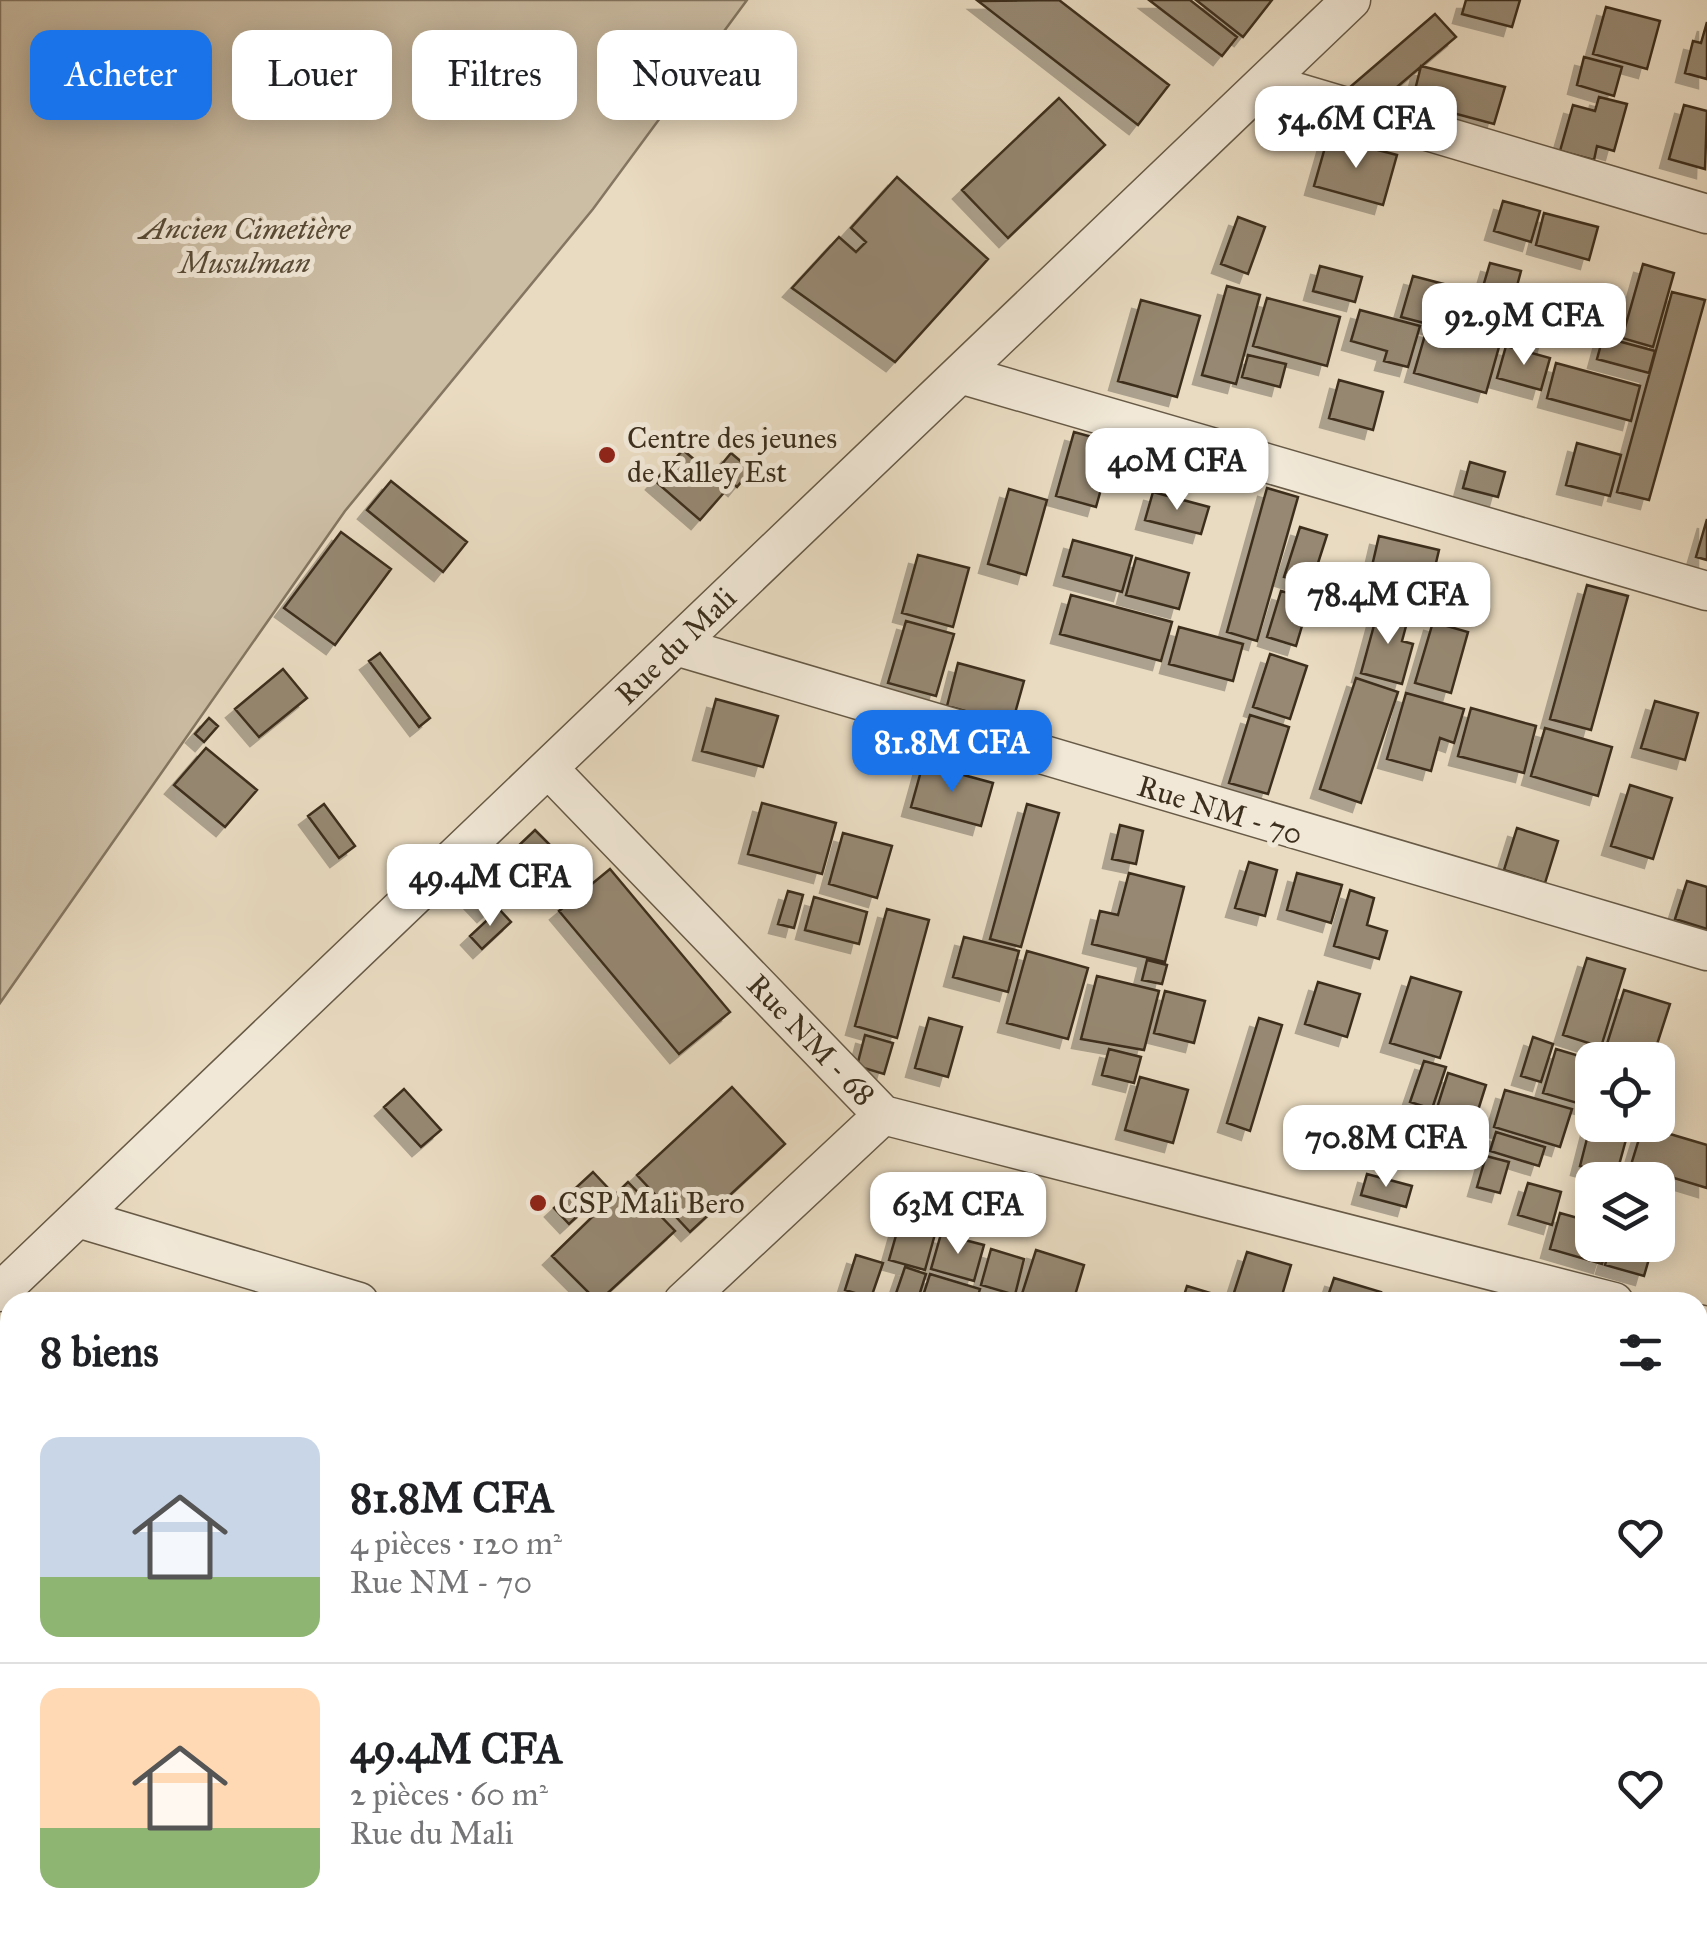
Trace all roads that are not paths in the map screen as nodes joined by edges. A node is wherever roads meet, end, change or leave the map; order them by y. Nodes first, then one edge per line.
1 (1352, 0) edge
2 (1265, 82) junction
3 (1707, 214) edge
4 (960, 374) junction
5 (1707, 590) edge
6 (676, 646) junction
7 (548, 768) junction
8 (1707, 951) edge
9 (883, 1115) junction
10 (78, 1218) junction
11 (0, 1292) edge
12 (326, 1292) edge
13 (694, 1292) edge
14 (1575, 1292) edge

1 - 2 street, Rue du Mali
2 - 3 street
2 - 4 street, Rue du Mali
4 - 5 street
4 - 6 street, Rue du Mali
6 - 7 street, Rue du Mali
6 - 8 street, Rue NM - 70
7 - 9 street, Rue NM - 68
7 - 10 street, Rue du Mali
9 - 13 street
9 - 14 street, Rue NM - 68
10 - 11 street, Rue du Mali
10 - 12 street

